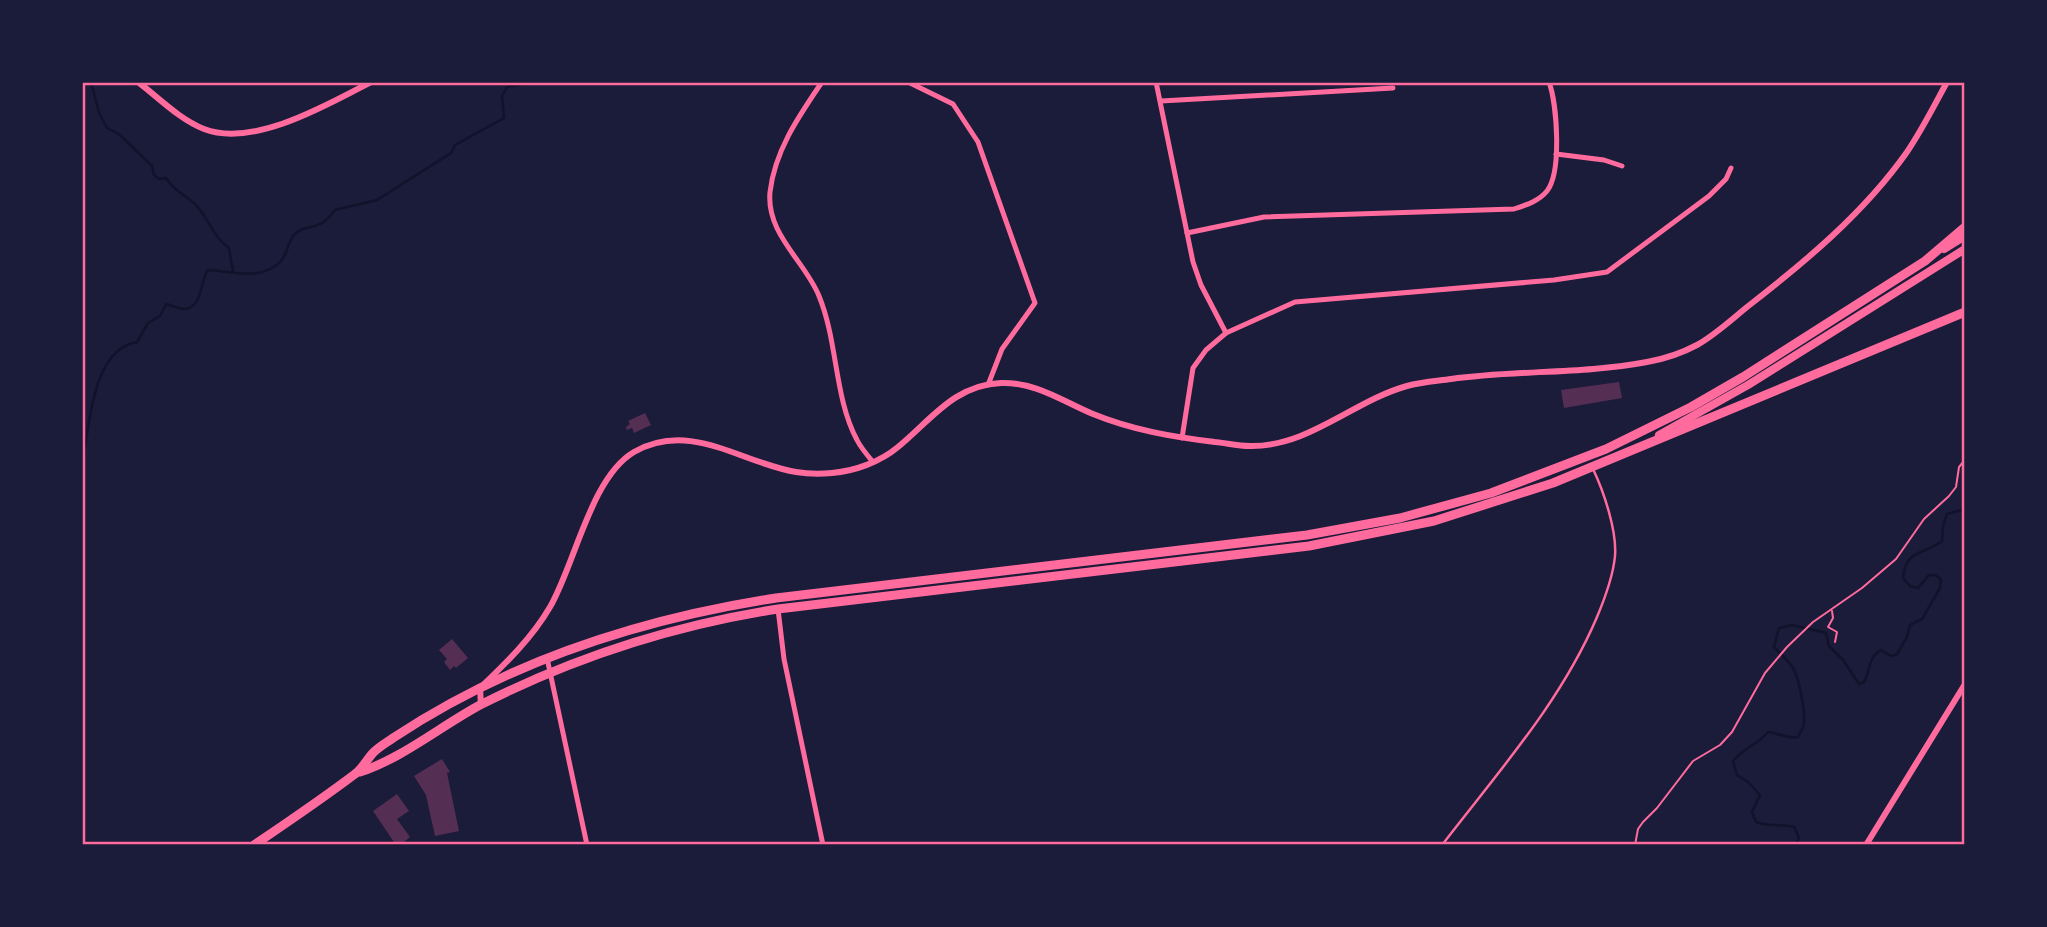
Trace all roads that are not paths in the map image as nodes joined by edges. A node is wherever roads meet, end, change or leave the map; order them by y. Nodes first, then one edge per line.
1 (138, 82) edge
2 (370, 82) edge
3 (822, 82) edge
4 (908, 82) edge
5 (1156, 82) edge
6 (1549, 82) edge
7 (1947, 82) edge
8 (1393, 88) dead end
9 (1161, 101) junction
10 (1556, 154) junction
11 (1622, 166) dead end
12 (1731, 168) dead end
13 (1965, 227) edge
14 (1187, 233) junction
15 (1965, 236) edge
16 (1965, 249) edge
17 (1926, 261) junction
18 (1965, 312) edge
19 (1226, 333) junction
20 (988, 385) junction
21 (1182, 438) junction
22 (1635, 449) junction
23 (873, 462) junction
24 (1593, 467) junction
25 (778, 609) junction
26 (547, 658) junction
27 (551, 673) junction
28 (1965, 684) edge
29 (480, 688) junction
30 (481, 705) junction
31 (358, 772) junction
32 (254, 845) edge
33 (587, 845) edge
34 (823, 845) edge
35 (1442, 845) edge
36 (1866, 845) edge

1 - 2 street
3 - 23 street
4 - 20 street
5 - 9 street
6 - 10 street
7 - 21 street
8 - 9 street
9 - 14 street
10 - 11 street
10 - 14 street
12 - 19 street
13 - 17 highway
14 - 19 street
15 - 17 main road
16 - 22 main road
17 - 26 highway
18 - 22 highway
19 - 21 street
20 - 21 street
20 - 23 street
22 - 24 highway
23 - 29 street
24 - 25 highway
24 - 35 lane
25 - 27 highway
25 - 34 street
26 - 27 street
26 - 29 highway
27 - 30 highway
27 - 33 street
28 - 36 street
29 - 30 street
29 - 31 highway
30 - 31 highway
31 - 32 highway

